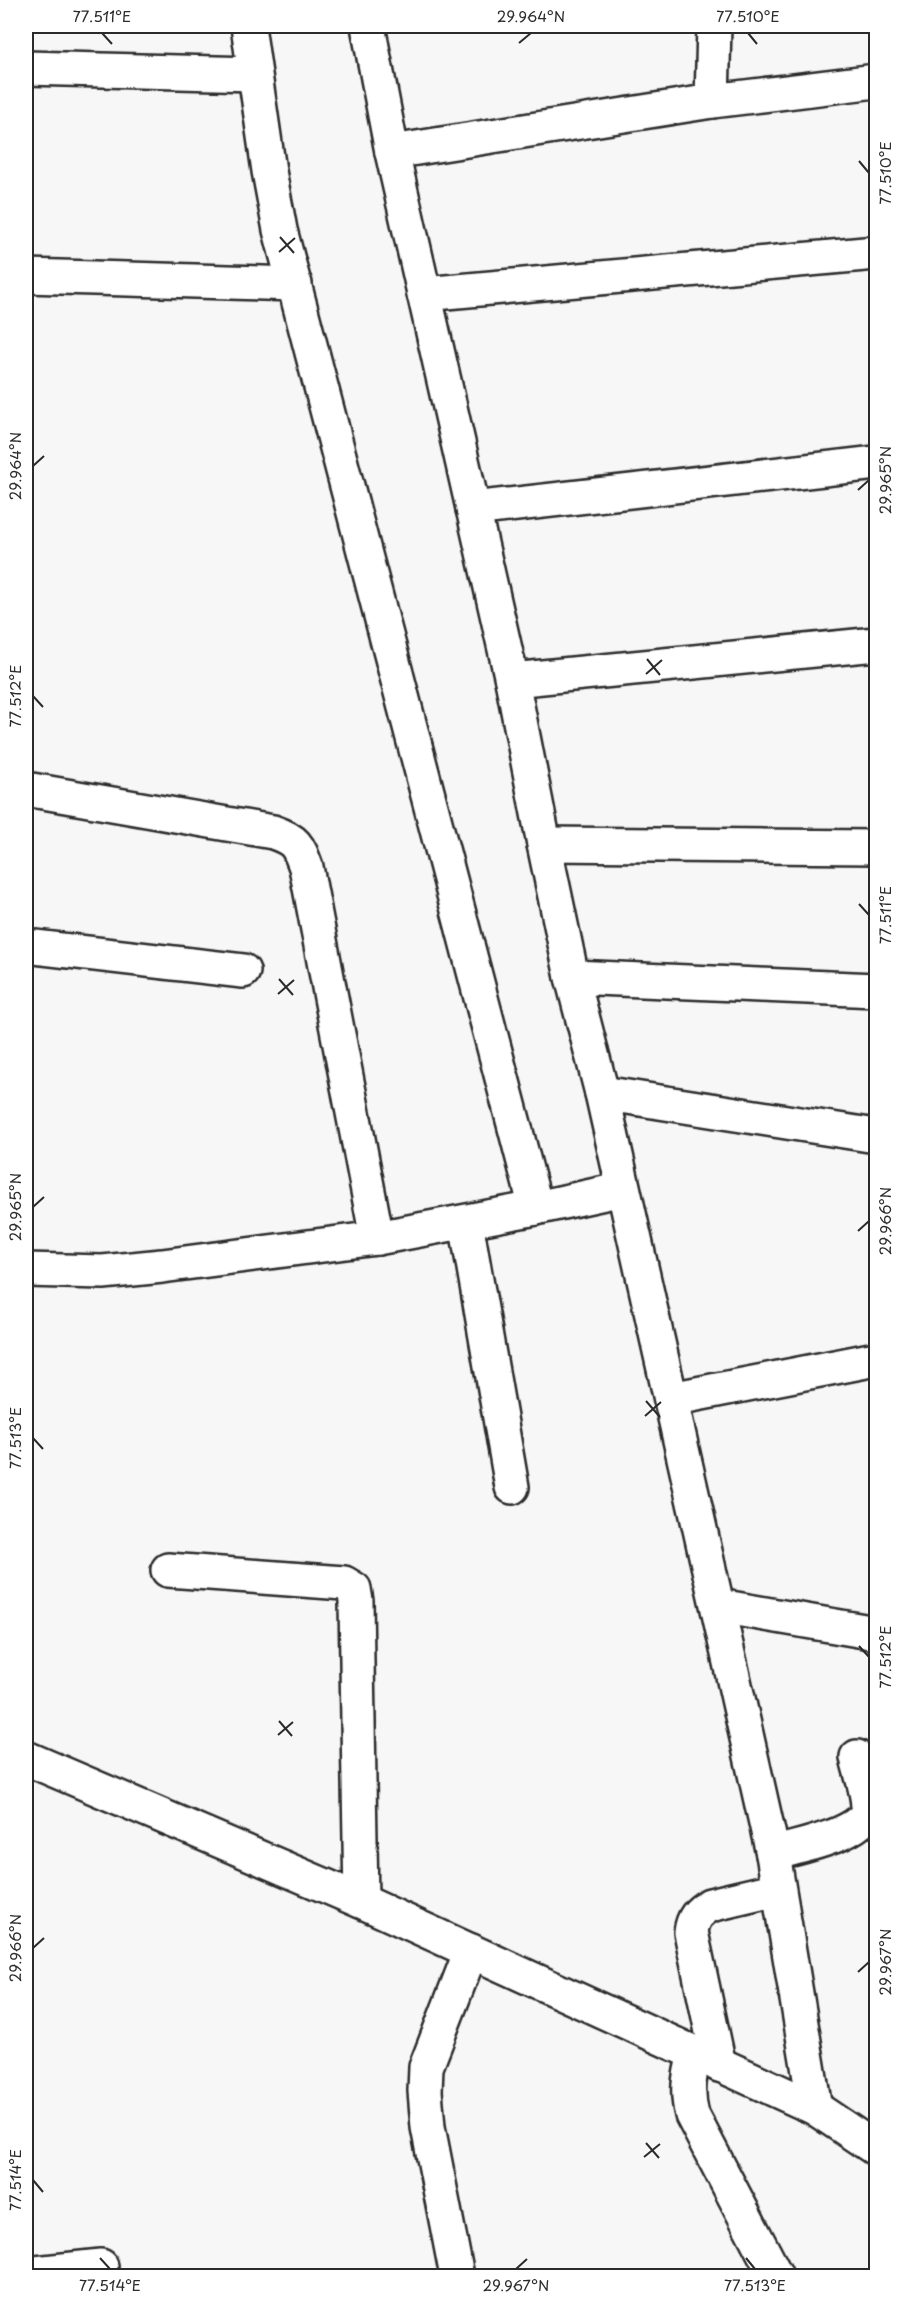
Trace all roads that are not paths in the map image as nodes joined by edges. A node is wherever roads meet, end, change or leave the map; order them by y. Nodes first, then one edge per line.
1 (248, 26) edge
2 (368, 26) edge
3 (714, 26) edge
4 (26, 68) edge
5 (254, 74) junction
6 (876, 81) edge
7 (712, 101) junction
8 (392, 152) junction
9 (876, 253) edge
10 (26, 276) edge
11 (295, 284) junction
12 (424, 294) junction
13 (876, 464) edge
14 (473, 508) junction
15 (876, 644) edge
16 (512, 680) junction
17 (26, 789) edge
18 (544, 844) junction
19 (876, 848) edge
20 (26, 946) edge
21 (243, 971) dead end
22 (572, 977) junction
23 (876, 990) edge
24 (602, 1093) junction
25 (876, 1136) edge
26 (623, 1189) junction
27 (536, 1208) junction
28 (466, 1222) junction
29 (377, 1238) junction
30 (26, 1270) edge
31 (876, 1359) edge
32 (671, 1399) junction
33 (512, 1487) dead end
34 (168, 1570) dead end
35 (719, 1606) junction
36 (876, 1633) edge
37 (856, 1757) dead end
38 (26, 1758) edge
39 (773, 1854) junction
40 (778, 1888) junction
41 (361, 1901) junction
42 (471, 1951) junction
43 (707, 2059) junction
44 (815, 2108) junction
45 (876, 2149) edge
46 (101, 2266) dead end
47 (26, 2274) edge
48 (457, 2277) edge
49 (776, 2277) edge

1 - 5 street
2 - 8 street
3 - 7 street
4 - 5 street
5 - 11 street
6 - 7 street
7 - 8 street
8 - 12 street
9 - 12 street
10 - 11 street
11 - 27 street
12 - 14 street
13 - 14 street
14 - 16 street
15 - 16 street
16 - 18 street
17 - 29 street
18 - 19 street
18 - 22 street
20 - 21 street
22 - 23 street
22 - 24 street
24 - 25 street
24 - 26 street
26 - 27 street
26 - 32 street
27 - 28 street
28 - 29 street
28 - 33 street
29 - 30 street
31 - 32 street
32 - 35 street
34 - 41 street
35 - 36 street
35 - 39 street
37 - 39 street
38 - 41 street
39 - 40 street
40 - 43 street
40 - 44 street
41 - 42 street
42 - 43 street
42 - 48 street
43 - 44 street
43 - 49 street
44 - 45 street
46 - 47 street

